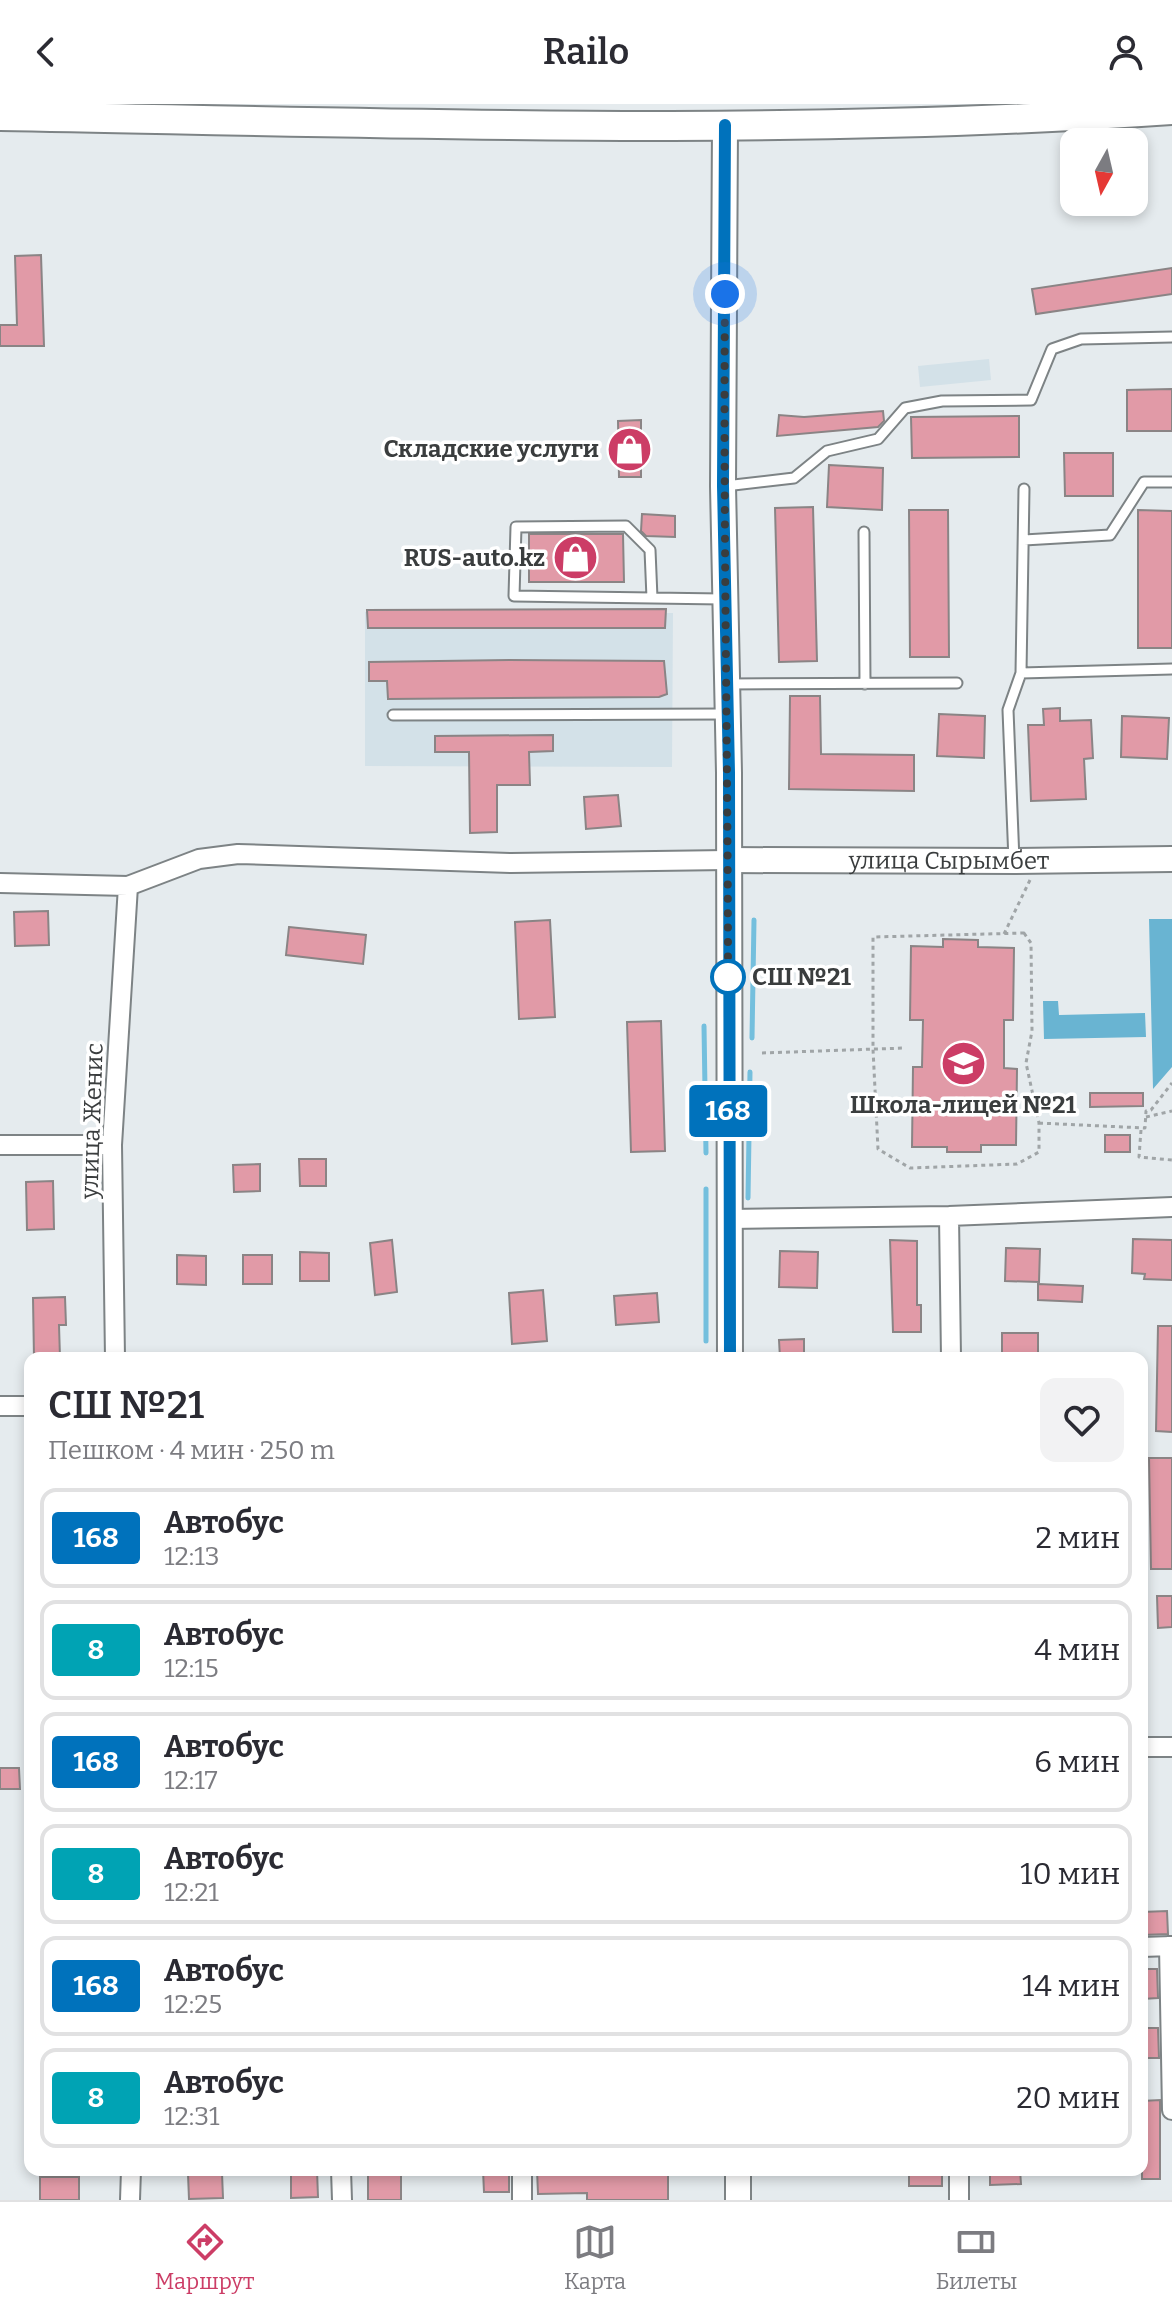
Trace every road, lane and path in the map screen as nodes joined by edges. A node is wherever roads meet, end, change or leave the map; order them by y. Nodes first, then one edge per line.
1 (1172, 110) edge
2 (0, 116) edge
3 (725, 125) junction
4 (1172, 337) edge
5 (1172, 482) edge
6 (723, 486) junction
7 (1024, 489) dead end
8 (864, 532) dead end
9 (1024, 540) junction
10 (652, 598) junction
11 (725, 599) junction
12 (1172, 669) edge
13 (1021, 673) junction
14 (957, 683) dead end
15 (727, 684) junction
16 (865, 684) junction
17 (728, 714) junction
18 (393, 715) dead end
19 (1172, 859) edge
20 (727, 860) junction
21 (1024, 868) junction
22 (0, 883) edge
23 (128, 886) junction
24 (1004, 934) junction
25 (905, 1048) dead end
26 (873, 1049) junction
27 (762, 1053) dead end
28 (1172, 1083) edge
29 (1172, 1111) edge
30 (1146, 1117) junction
31 (1039, 1123) junction
32 (1141, 1128) junction
33 (0, 1145) edge
34 (112, 1145) junction
35 (1172, 1160) edge
36 (1172, 1207) edge
37 (949, 1216) junction
38 (729, 1219) junction
39 (115, 1352) edge
40 (730, 1352) edge
41 (951, 1352) edge
42 (0, 1406) edge
43 (24, 1406) edge
44 (1148, 1747) edge
45 (1172, 1747) edge
46 (1170, 1946) edge
47 (1148, 1947) edge
48 (1172, 2110) edge
49 (131, 2176) edge
50 (341, 2176) edge
51 (522, 2176) edge
52 (738, 2176) edge
53 (959, 2176) edge
54 (130, 2200) edge
55 (342, 2200) edge
56 (522, 2200) edge
57 (738, 2200) edge
58 (959, 2200) edge

1 - 3 main road
2 - 3 main road
3 - 6 main road
4 - 6 lane
5 - 9 lane
6 - 11 main road
7 - 9 lane
8 - 16 lane
9 - 13 lane
10 - 10 lane
10 - 11 lane
11 - 15 main road
12 - 13 lane
13 - 21 lane
14 - 16 lane
15 - 16 lane
15 - 17 main road
17 - 18 lane
17 - 20 main road
19 - 21 main road, улица Сырымбет
20 - 21 main road, улица Сырымбет
20 - 23 street
20 - 38 main road
21 - 24 path
22 - 23 street
23 - 34 street, улица Женис
24 - 26 path
24 - 31 path
25 - 26 path
26 - 27 path
26 - 31 path
28 - 30 path
29 - 30 path
30 - 32 path
31 - 32 path
32 - 35 path
33 - 34 street
34 - 39 street, улица Женис
36 - 37 street
37 - 38 street
37 - 41 street
38 - 40 main road
42 - 43 street
44 - 45 street
46 - 47 street
46 - 48 street
49 - 54 street
50 - 55 street
51 - 56 street
52 - 57 main road
53 - 58 street

